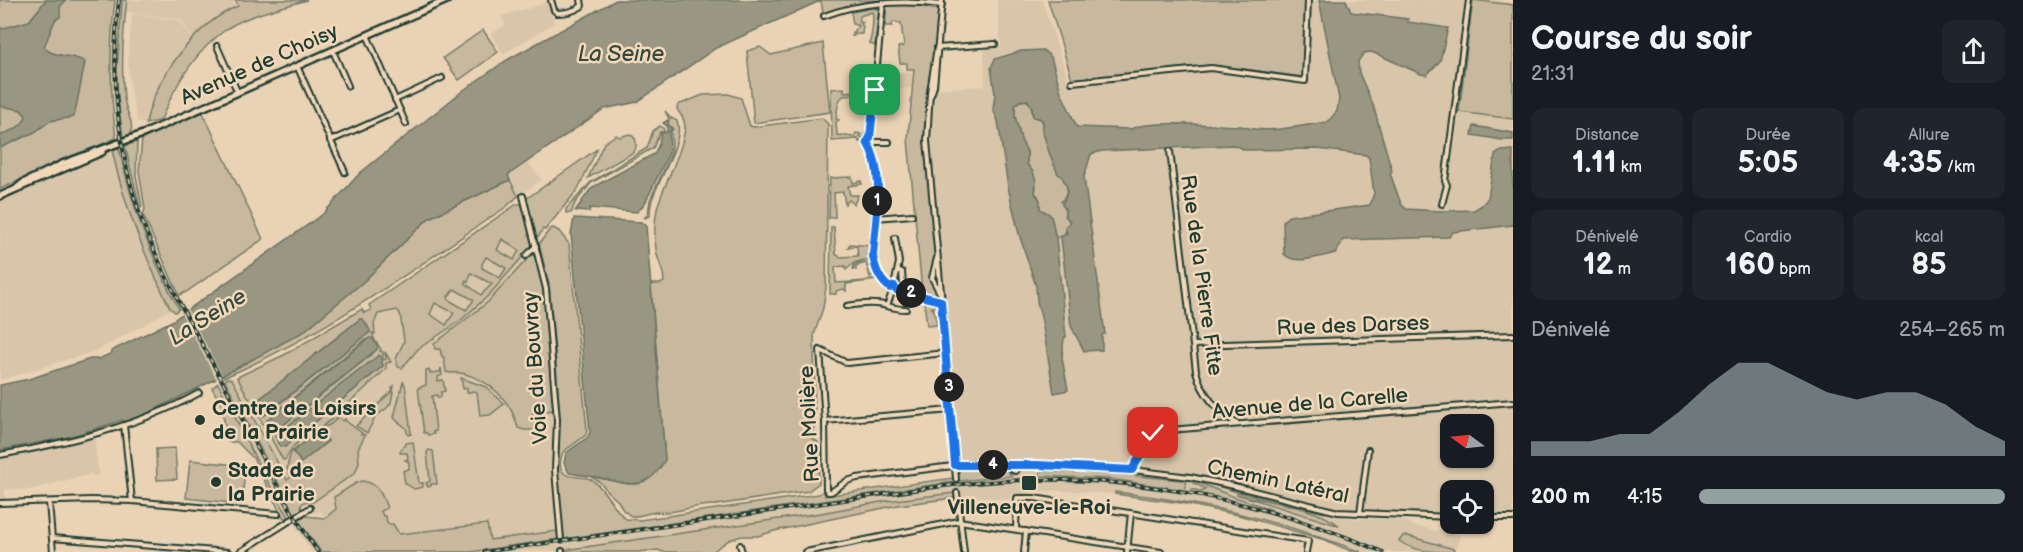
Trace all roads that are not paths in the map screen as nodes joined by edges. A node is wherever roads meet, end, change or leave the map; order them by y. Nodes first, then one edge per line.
1 (447, 0) edge
2 (551, 0) edge
3 (581, 0) edge
4 (1308, 0) edge
5 (1469, 0) edge
6 (883, 2) junction
7 (942, 3) edge
8 (824, 16) dead end
9 (366, 35) junction
10 (995, 44) dead end
11 (217, 46) dead end
12 (332, 50) junction
13 (936, 51) junction
14 (297, 66) junction
15 (442, 78) dead end
16 (1072, 82) dead end
17 (348, 86) dead end
18 (237, 91) junction
19 (395, 100) junction
20 (400, 110) junction
21 (406, 124) dead end
22 (870, 138) junction
23 (330, 141) junction
24 (875, 142) junction
25 (889, 142) dead end
26 (871, 147) junction
27 (1170, 151) dead end
28 (345, 172) dead end
29 (0, 196) edge
30 (523, 196) dead end
31 (1442, 204) dead end
32 (912, 215) dead end
33 (876, 218) junction
34 (895, 238) dead end
35 (537, 246) junction
36 (526, 256) dead end
37 (938, 257) junction
38 (898, 271) junction
39 (903, 285) dead end
40 (893, 289) junction
41 (941, 295) junction
42 (941, 301) junction
43 (847, 306) dead end
44 (887, 306) junction
45 (906, 309) dead end
46 (1513, 335) edge
47 (1194, 345) junction
48 (946, 353) junction
49 (199, 393) dead end
50 (1513, 402) edge
51 (951, 410) junction
52 (825, 421) junction
53 (1238, 424) junction
54 (124, 425) junction
55 (1368, 450) dead end
56 (0, 455) edge
57 (953, 466) junction
58 (1132, 470) junction
59 (956, 479) tunnel mouth
60 (831, 492) joint
61 (957, 494) tunnel mouth
62 (132, 501) junction
63 (0, 502) edge
64 (49, 502) junction
65 (310, 508) dead end
66 (1131, 513) junction
67 (1360, 513) junction
68 (278, 514) dead end
69 (1440, 517) edge
70 (1494, 518) edge
71 (1513, 518) edge
72 (959, 521) junction
73 (1016, 529) junction
74 (1026, 531) junction
75 (52, 538) junction
76 (561, 540) tunnel mouth
77 (740, 545) dead end
78 (1127, 549) edge
79 (815, 551) edge
80 (53, 552) edge
81 (228, 552) edge
82 (240, 552) edge
83 (742, 552) edge
84 (806, 552) edge
85 (964, 552) edge
86 (1024, 552) edge
87 (1161, 552) edge
88 (1306, 552) edge

1 - 9 main road, Avenue de Choisy
2 - 3 street
4 - 16 street
5 - 31 street
6 - 7 street
6 - 8 street
6 - 22 street
7 - 13 street
9 - 12 main road, Avenue de Choisy
9 - 19 street
10 - 13 street
11 - 18 street
12 - 14 main road, Avenue de Choisy
12 - 17 street
13 - 37 street
14 - 18 main road, Avenue de Choisy
14 - 23 street
15 - 19 street
18 - 29 main road, Avenue de Choisy
19 - 20 street
20 - 21 street
20 - 23 street
22 - 24 street
22 - 26 street
23 - 28 street
24 - 25 street
24 - 26 street
26 - 33 street
27 - 47 street, Rue de la Pierre Fitte
30 - 35 street, Voie du Bouvray
32 - 33 street
33 - 40 street
34 - 38 street
35 - 36 street
35 - 76 street, Voie du Bouvray
37 - 41 street
37 - 41 street
38 - 39 street
38 - 40 street
40 - 42 street
40 - 44 street
41 - 42 street
42 - 48 street
43 - 44 street
44 - 45 street
46 - 47 street, Rue des Darses
47 - 53 street, Rue de la Pierre Fitte
48 - 51 street
48 - 52 street, Rue Molière
49 - 54 street
50 - 53 street, Avenue de la Carelle
51 - 52 street
51 - 57 street
52 - 60 street, Rue Molière
53 - 58 street, Avenue de la Carelle
54 - 56 street
54 - 62 street
55 - 67 street
57 - 58 street, Chemin Latéral
57 - 59 street
57 - 60 street, Chemin Latéral
58 - 67 street, Chemin Latéral
61 - 72 street
62 - 64 street
62 - 68 street
63 - 64 street
64 - 75 street
65 - 82 street
66 - 73 street
66 - 78 street
66 - 88 street
67 - 69 street, Chemin Latéral
70 - 71 street
72 - 73 street
72 - 79 street
72 - 85 street
73 - 74 street
74 - 78 street
74 - 86 street
75 - 80 street
75 - 81 street
77 - 83 street
78 - 87 street
79 - 84 street

